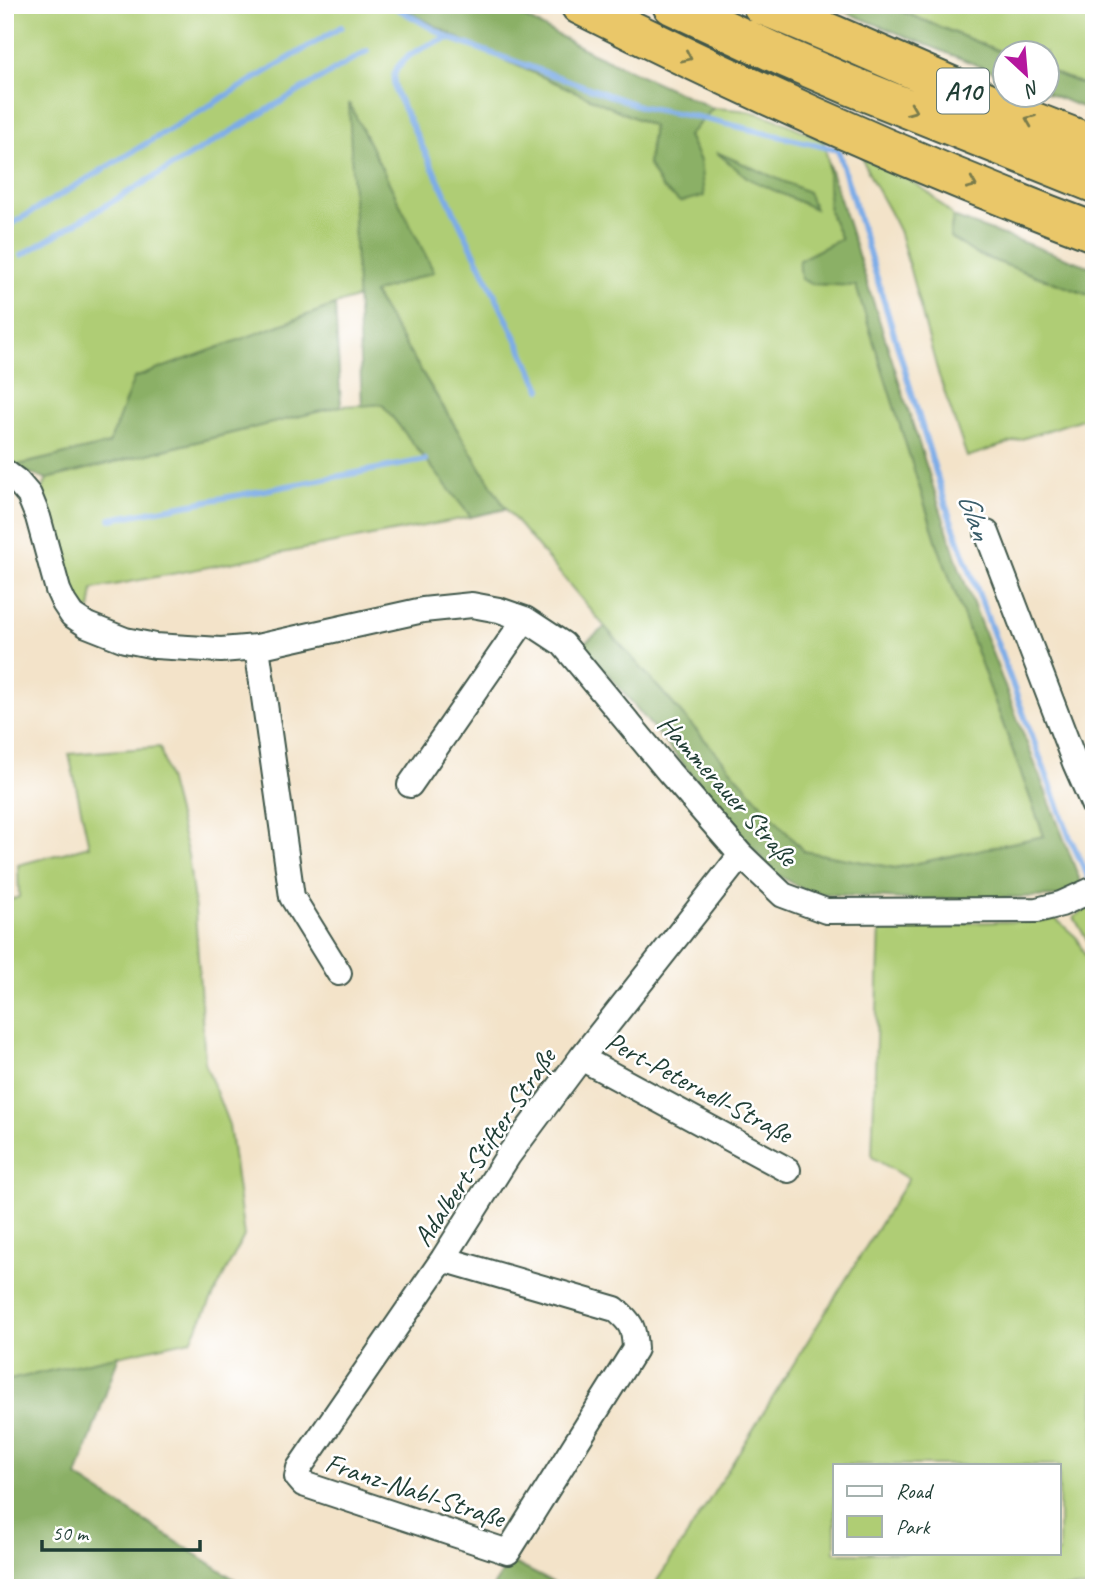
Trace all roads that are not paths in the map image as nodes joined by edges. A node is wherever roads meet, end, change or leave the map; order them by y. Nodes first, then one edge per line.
1 (580, 5) edge
2 (673, 5) edge
3 (766, 7) edge
4 (1094, 145) edge
5 (1094, 183) edge
6 (1094, 232) edge
7 (5, 472) edge
8 (988, 533) dead end
9 (525, 619) junction
10 (257, 647) junction
11 (410, 785) dead end
12 (1094, 806) edge
13 (741, 855) junction
14 (1094, 890) edge
15 (339, 973) dead end
16 (581, 1058) junction
17 (788, 1170) dead end
18 (443, 1259) junction
19 (303, 1484) joint

1 -> 6 highway
2 -> 5 highway, A10
4 -> 3 highway, A10
7 - 10 street, Hammerauer Straße
8 - 12 street
9 - 10 street, Hammerauer Straße
9 - 11 street
9 - 13 street, Hammerauer Straße
10 - 15 street
13 - 14 street, Hammerauer Straße
13 - 16 street, Adalbert-Stifter-Straße
16 - 17 street, Pert-Peternell-Straße
16 - 18 street, Adalbert-Stifter-Straße
18 - 19 street, Adalbert-Stifter-Straße
18 - 19 street, Franz-Nabl-Straße

